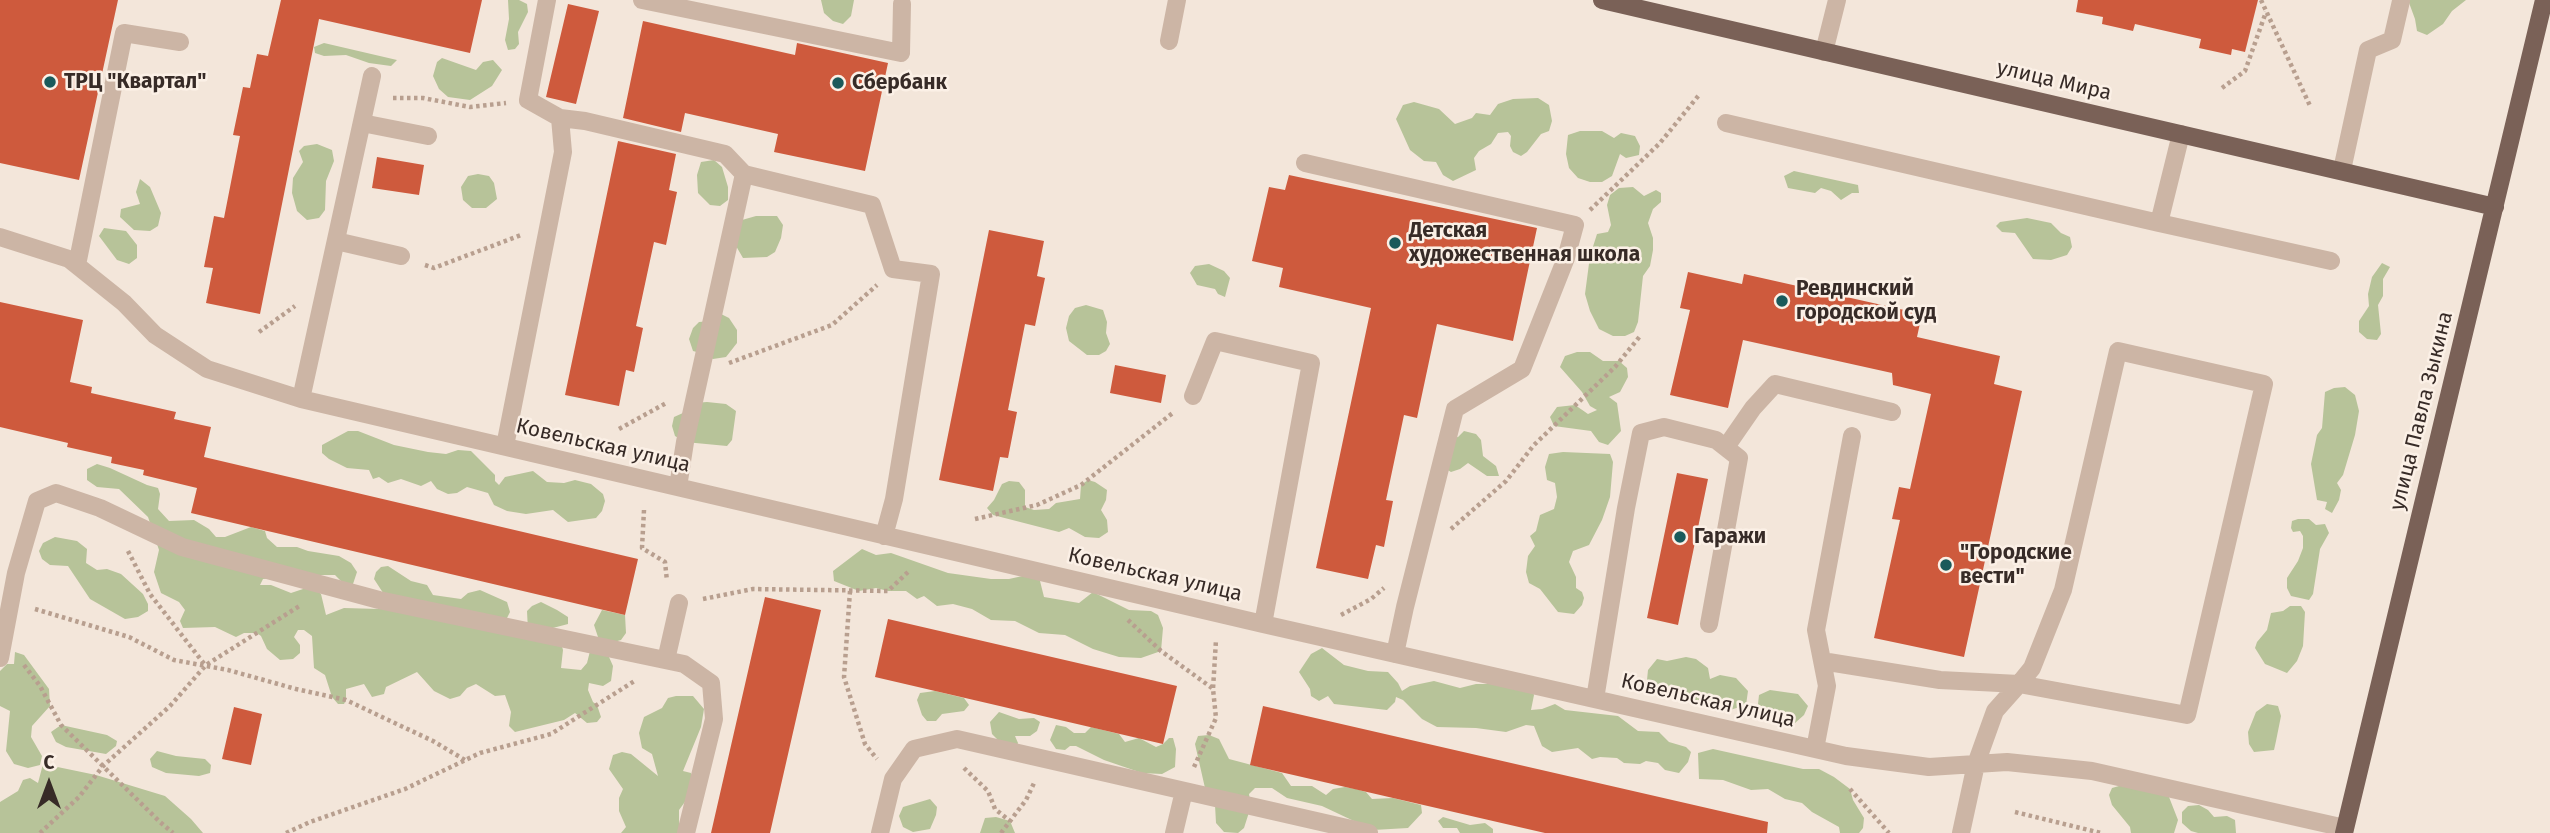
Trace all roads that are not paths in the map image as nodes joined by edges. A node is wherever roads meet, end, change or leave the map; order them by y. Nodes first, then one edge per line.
1 (547, 0) edge
2 (642, 0) edge
3 (1177, 0) edge
4 (1602, 0) edge
5 (1837, 0) edge
6 (2544, 0) edge
7 (2401, 1) edge
8 (902, 4) dead end
9 (1170, 41) dead end
10 (180, 43) dead end
11 (1824, 52) junction
12 (372, 76) dead end
13 (560, 118) junction
14 (362, 122) junction
15 (1727, 122) dead end
16 (2181, 134) junction
17 (428, 136) dead end
18 (1305, 163) dead end
19 (2342, 170) junction
20 (744, 174) junction
21 (2495, 207) junction
22 (2159, 223) junction
23 (0, 237) edge
24 (336, 241) junction
25 (401, 256) road end
26 (2330, 261) dead end
27 (77, 265) junction
28 (1193, 396) road end
29 (301, 399) junction
30 (1892, 412) dead end
31 (1852, 436) dead end
32 (505, 446) junction
33 (1726, 447) junction
34 (678, 487) junction
35 (884, 536) junction
36 (679, 603) road end
37 (1263, 624) junction
38 (1709, 624) dead end
39 (1395, 654) junction
40 (0, 658) edge
41 (666, 660) junction
42 (1822, 661) junction
43 (2019, 684) junction
44 (1595, 699) junction
45 (1815, 749) junction
46 (1976, 764) junction
47 (1184, 791) junction
48 (2344, 831) edge
49 (686, 833) edge
50 (880, 833) edge
51 (1174, 833) edge
52 (1369, 833) edge
53 (1962, 833) edge

1 - 13 street
2 - 8 street
3 - 9 street
4 - 11 main road, улица Мира
5 - 11 street
6 - 21 main road, улица Павла Зыкина
7 - 19 street
10 - 27 street
11 - 16 main road, улица Мира
12 - 14 street
13 - 20 street
13 - 32 street
14 - 17 street
14 - 24 street
15 - 22 street
16 - 19 main road, улица Мира
16 - 22 street
18 - 39 street
19 - 21 main road, улица Мира
20 - 34 street
20 - 35 street
21 - 48 main road, улица Павла Зыкина
22 - 26 street
23 - 27 street, Ковельская улица
24 - 25 street
24 - 29 street
27 - 29 street, Ковельская улица
28 - 37 street
29 - 32 street, Ковельская улица
30 - 33 street
31 - 42 street
32 - 34 street, Ковельская улица
33 - 38 street
33 - 44 street
34 - 35 street, Ковельская улица
35 - 37 street, Ковельская улица
36 - 41 street
37 - 39 street, Ковельская улица
39 - 44 street, Ковельская улица
40 - 41 street
41 - 49 street
42 - 43 street
42 - 45 street
43 - 43 street
43 - 46 street
44 - 45 street, Ковельская улица
45 - 46 street, Ковельская улица
46 - 48 street, Ковельская улица
46 - 53 street
47 - 50 street
47 - 51 street
47 - 52 street

